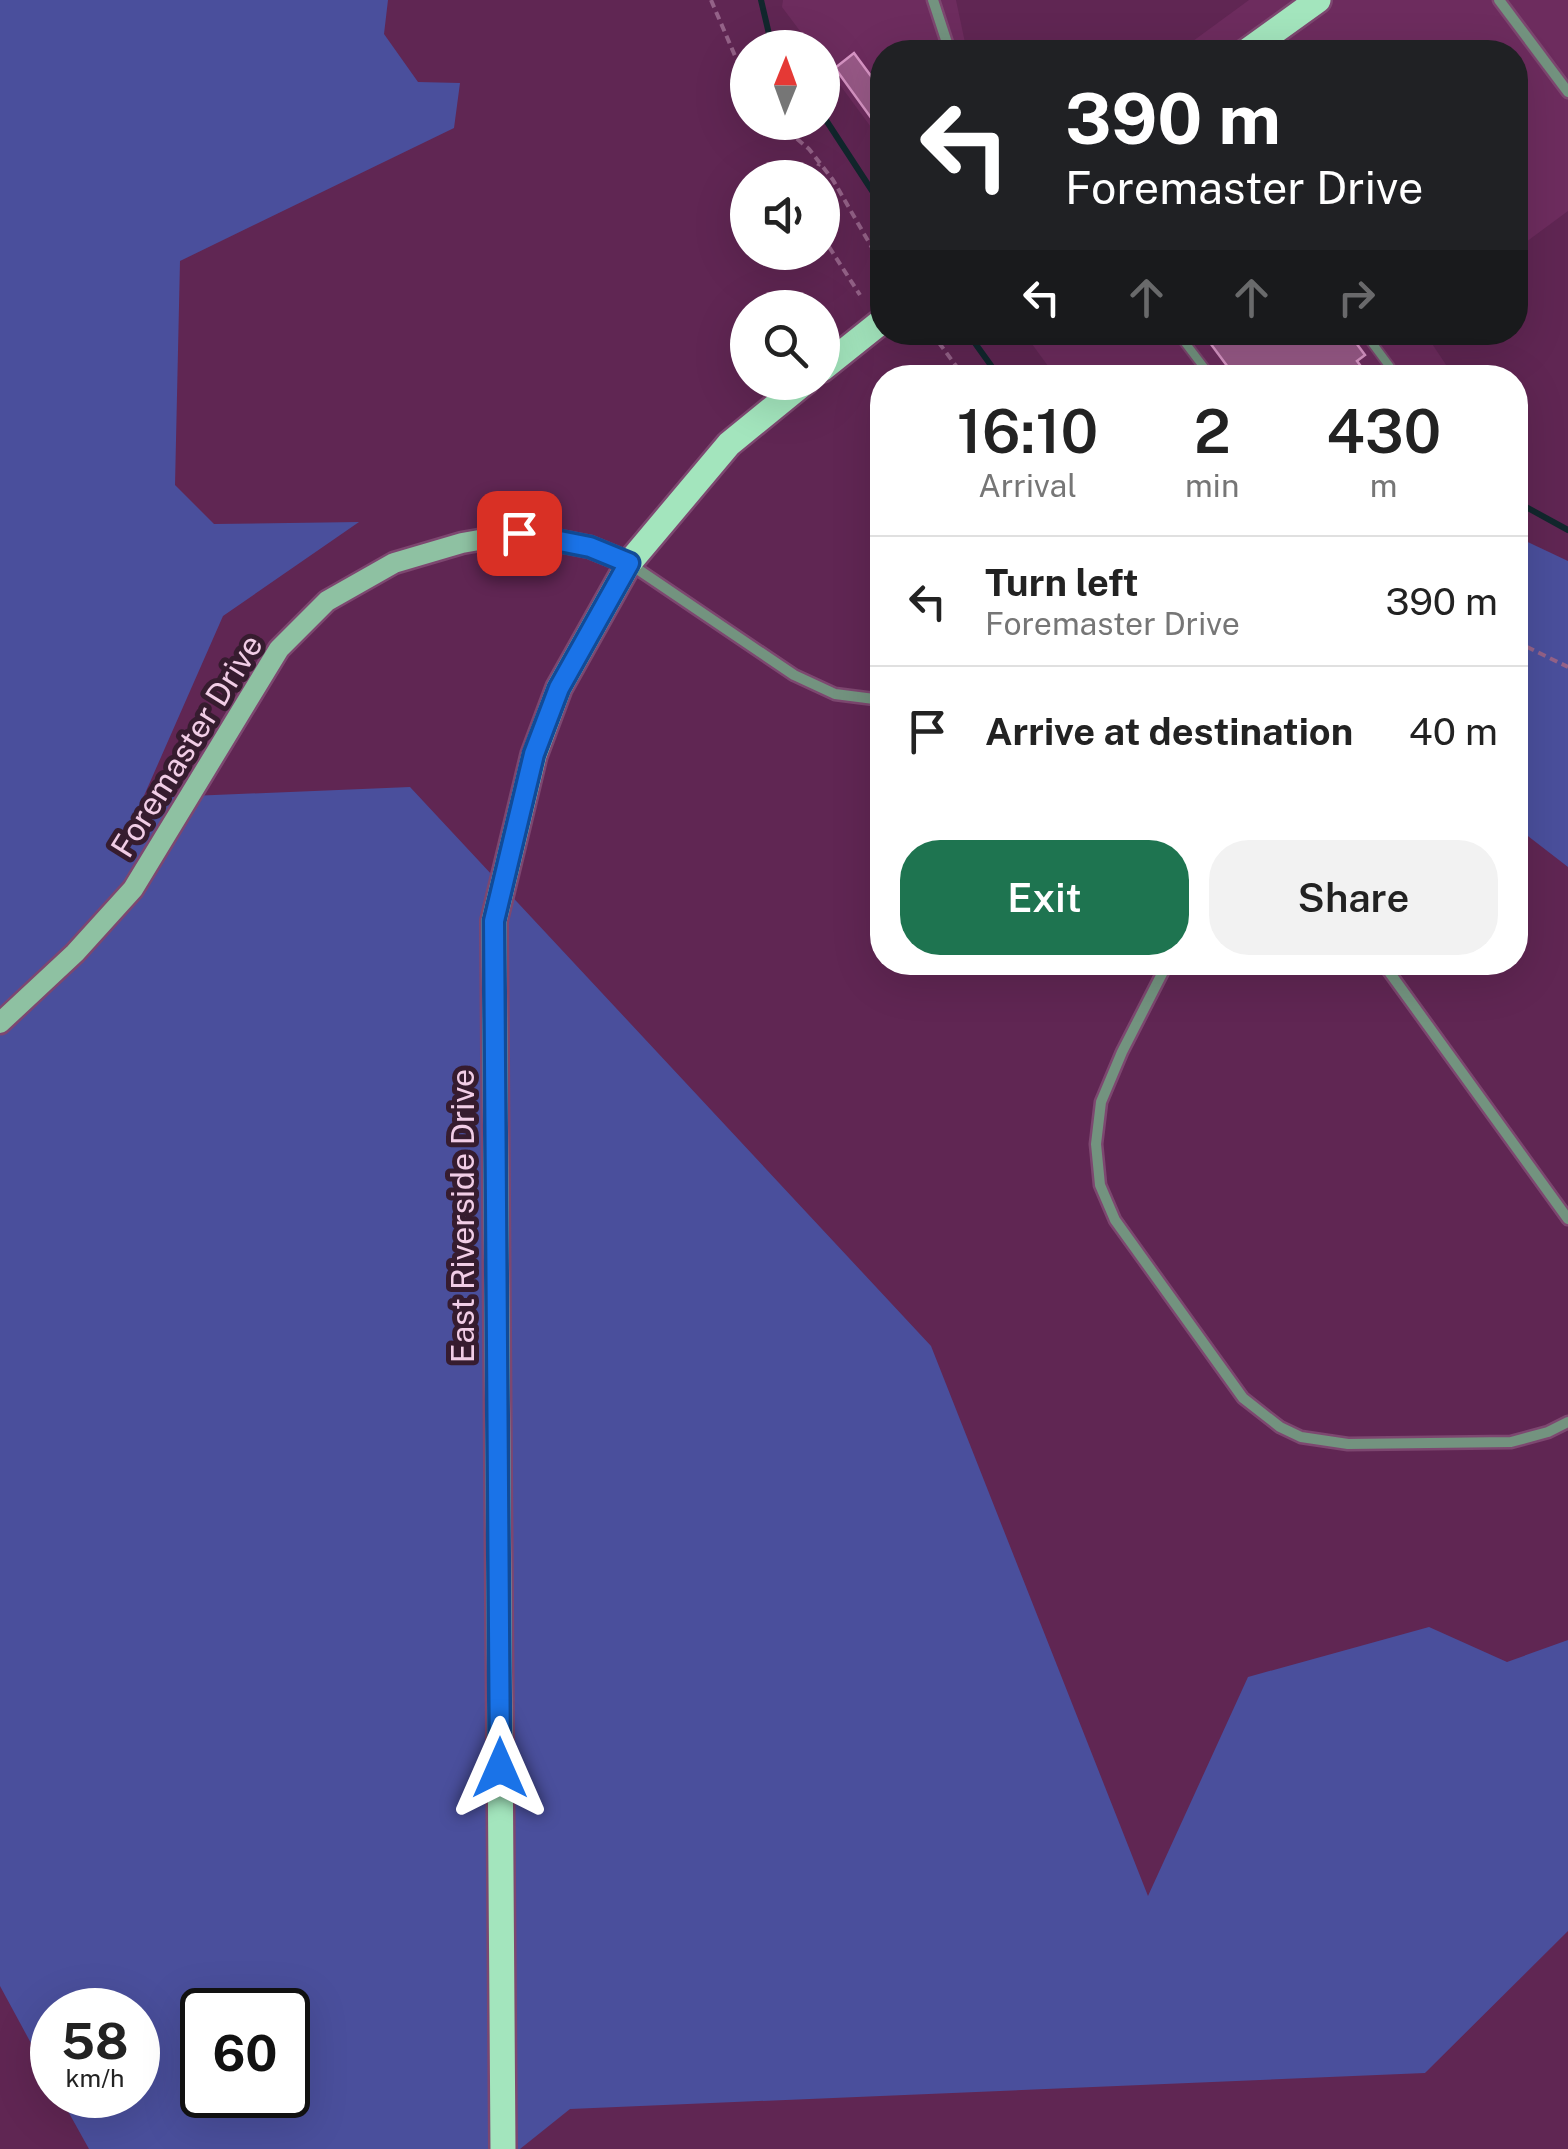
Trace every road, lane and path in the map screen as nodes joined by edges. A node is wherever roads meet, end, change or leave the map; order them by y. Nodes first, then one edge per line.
1 (711, 0) edge
2 (933, 0) edge
3 (1318, 0) edge
4 (1500, 0) edge
5 (946, 40) edge
6 (1263, 40) edge
7 (730, 44) edge
8 (1568, 92) edge
9 (799, 140) edge
10 (816, 160) edge
11 (840, 192) edge
12 (870, 244) edge
13 (840, 264) edge
14 (860, 295) dead end
15 (870, 330) edge
16 (1187, 345) edge
17 (1374, 345) edge
18 (840, 354) edge
19 (1202, 365) edge
20 (1389, 365) edge
21 (783, 400) edge
22 (629, 563) junction
23 (1528, 648) edge
24 (1568, 668) edge
25 (870, 698) edge
26 (1161, 975) edge
27 (1391, 975) edge
28 (0, 1023) edge
29 (1568, 1219) edge
30 (1568, 1422) edge
31 (503, 2149) edge

1 - 7 path
2 - 5 street
3 - 6 main road
4 - 8 street
9 - 10 path
11 - 12 path
13 - 14 path
15 - 18 main road
16 - 19 lane
17 - 20 lane
21 - 22 main road, East Riverside Drive
22 - 25 street
22 - 28 main road, Foremaster Drive
22 - 31 main road, East Riverside Drive
23 - 24 path
26 - 30 street
27 - 29 street

